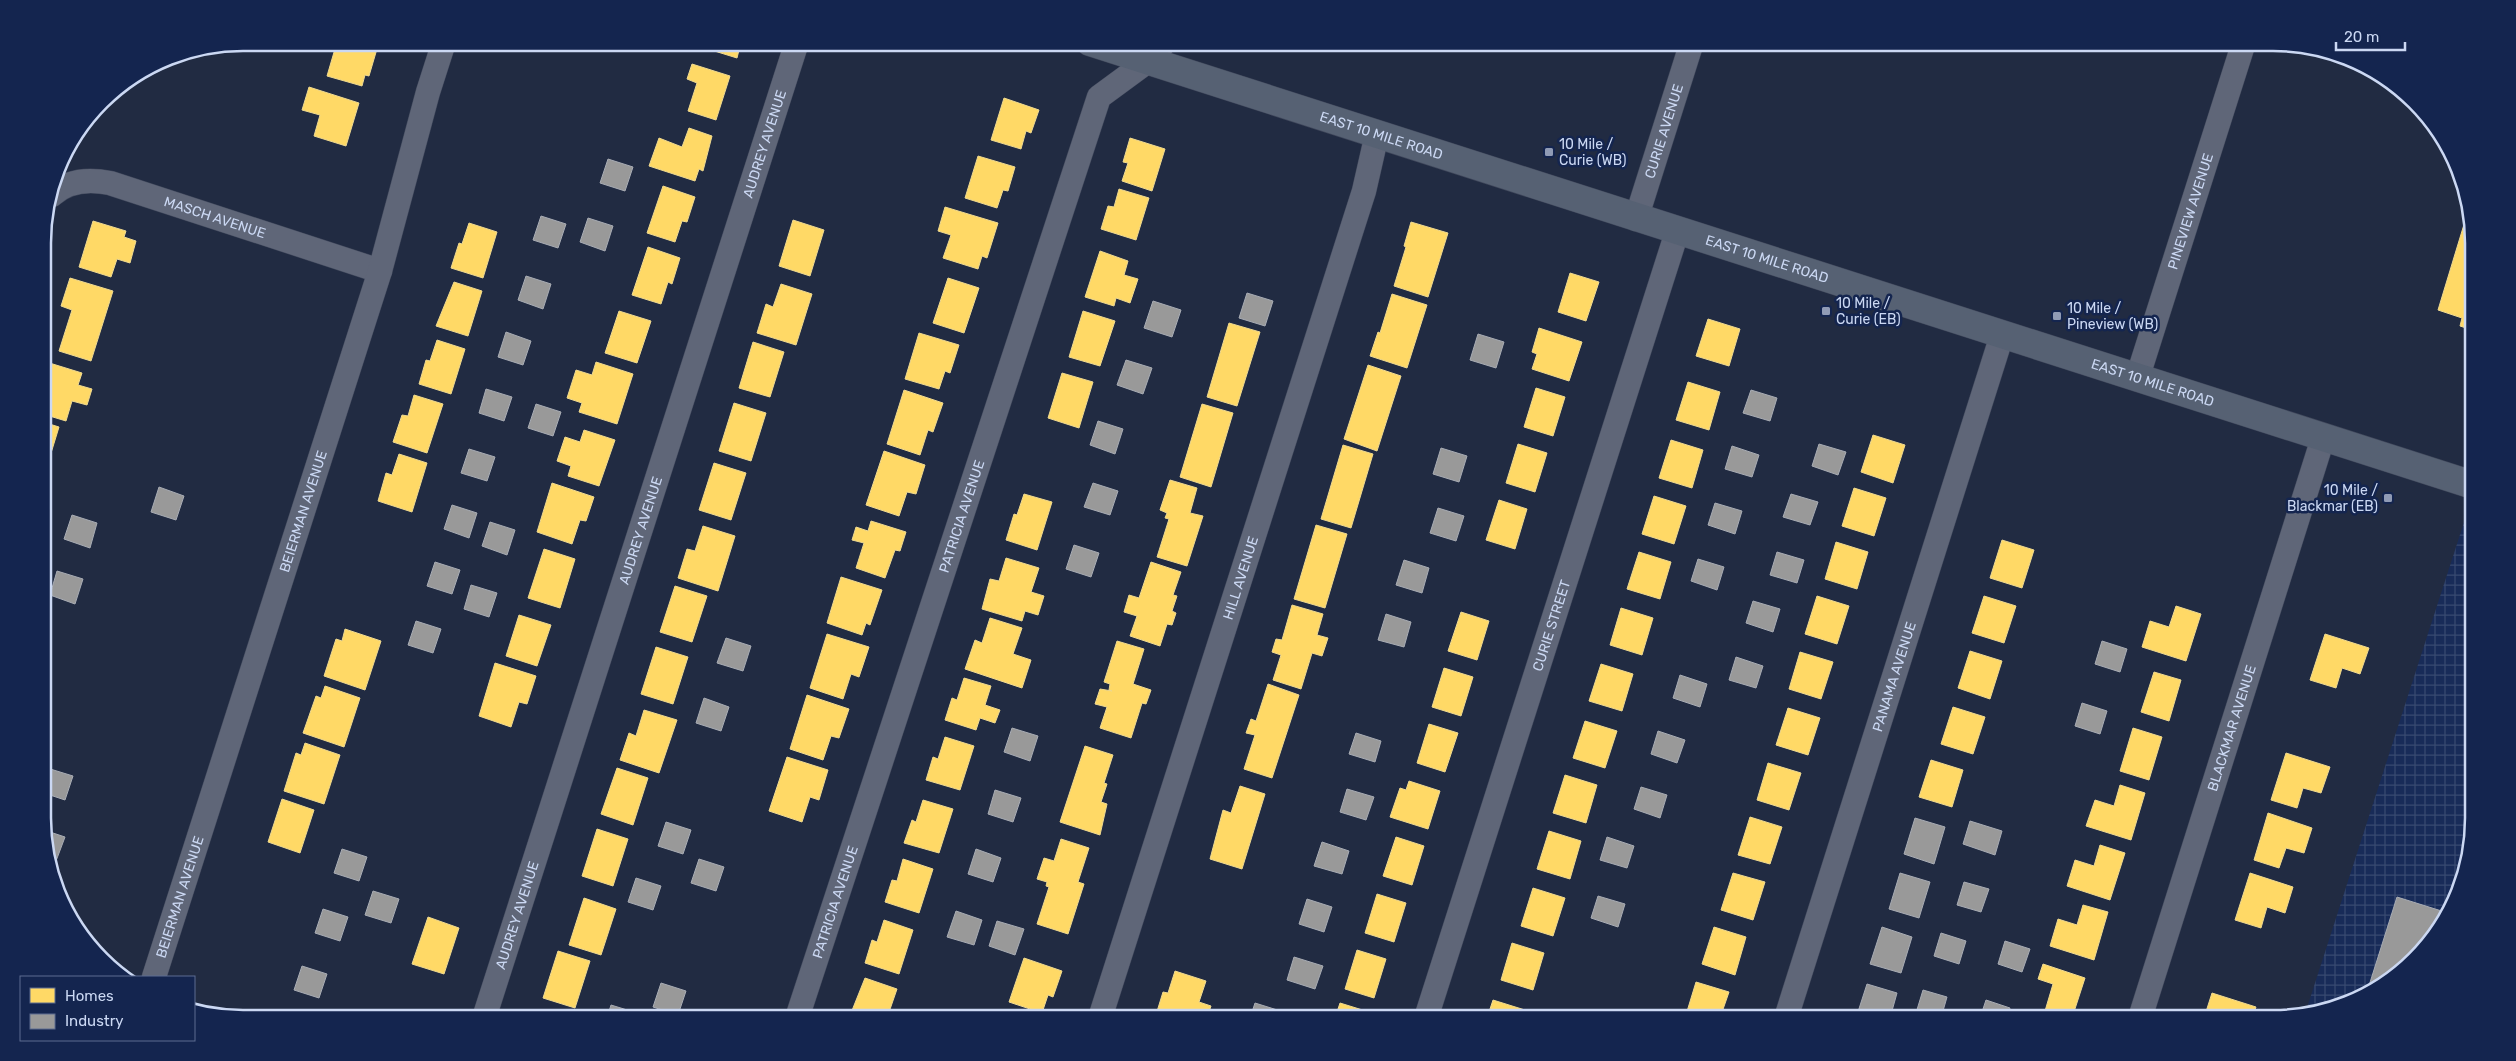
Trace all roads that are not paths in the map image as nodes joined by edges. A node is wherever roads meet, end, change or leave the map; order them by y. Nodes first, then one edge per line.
1 (441, 51) edge
2 (794, 51) edge
3 (1689, 51) edge
4 (2241, 51) edge
5 (1156, 52) edge
6 (1377, 134) junction
7 (58, 191) edge
8 (1636, 219) junction
9 (1677, 232) junction
10 (380, 271) junction
11 (2002, 335) junction
12 (2137, 379) junction
13 (2323, 438) junction
14 (2465, 482) edge
15 (154, 976) edge
16 (487, 1010) edge
17 (800, 1010) edge
18 (1103, 1010) edge
19 (1429, 1010) edge
20 (1789, 1010) edge
21 (2143, 1010) edge

1 - 10 street, BEIERMAN AVENUE
2 - 16 street, AUDREY AVENUE
3 - 8 street, CURIE AVENUE
4 - 12 street, PINEVIEW AVENUE
5 - 6 main road, EAST 10 MILE ROAD
5 - 17 street, PATRICIA AVENUE
6 - 8 main road, EAST 10 MILE ROAD
6 - 18 street, HILL AVENUE
7 - 10 street, MASCH AVENUE
8 - 9 main road, EAST 10 MILE ROAD
9 - 11 main road, EAST 10 MILE ROAD
9 - 19 street, CURIE STREET
10 - 15 street, BEIERMAN AVENUE
11 - 12 main road, EAST 10 MILE ROAD
11 - 20 street, PANAMA AVENUE
12 - 13 main road, EAST 10 MILE ROAD
13 - 14 main road, EAST 10 MILE ROAD
13 - 21 street, BLACKMAR AVENUE

